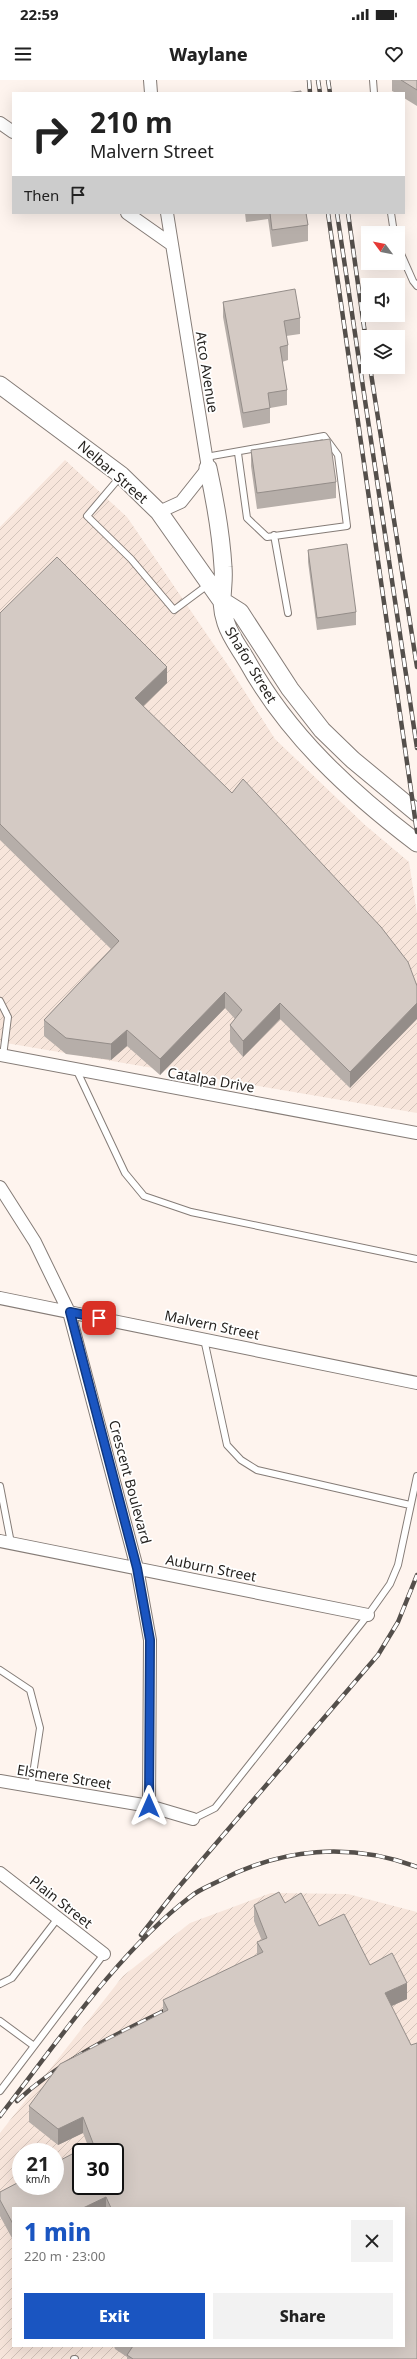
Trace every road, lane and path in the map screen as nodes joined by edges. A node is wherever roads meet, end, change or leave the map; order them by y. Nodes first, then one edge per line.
1 (150, 80) edge
2 (373, 80) edge
3 (151, 92) edge
4 (374, 92) edge
5 (0, 123) edge
6 (12, 131) edge
7 (128, 214) edge
8 (167, 214) edge
9 (391, 214) edge
10 (393, 226) edge
11 (171, 244) junction
12 (405, 261) edge
13 (417, 286) edge
14 (0, 385) edge
15 (238, 453) junction
16 (207, 463) junction
17 (121, 476) junction
18 (159, 512) junction
19 (274, 535) junction
20 (210, 584) junction
21 (221, 600) junction
22 (288, 613) dead end
23 (417, 813) edge
24 (417, 843) edge
25 (0, 1001) edge
26 (2, 1055) edge
27 (77, 1071) junction
28 (417, 1134) edge
29 (0, 1187) edge
30 (417, 1260) edge
31 (0, 1298) edge
32 (70, 1312) junction
33 (204, 1339) junction
34 (417, 1383) edge
35 (417, 1476) edge
36 (0, 1486) edge
37 (410, 1505) junction
38 (6, 1542) edge
39 (137, 1568) junction
40 (368, 1615) junction
41 (0, 1670) edge
42 (0, 1781) edge
43 (31, 1787) junction
44 (149, 1806) junction
45 (193, 1820) joint
46 (0, 1873) edge
47 (58, 1918) junction
48 (104, 1954) joint
49 (0, 1984) edge
50 (0, 2021) edge
51 (34, 2046) junction
52 (0, 2091) edge

1 - 3 street
2 - 4 lane
5 - 6 street
7 - 11 street
8 - 11 street, Atco Avenue
9 - 10 lane
11 - 16 street, Atco Avenue
12 - 13 lane
14 - 17 main road, Nelbar Street
15 - 16 lane
15 - 19 lane
15 - 19 lane
16 - 18 street
16 - 21 main road
17 - 18 main road, Nelbar Street
17 - 20 lane
18 - 20 main road, Nelbar Street
19 - 22 lane
20 - 21 main road, Nelbar Street
21 - 23 main road, Shafor Street
21 - 24 main road, Shafor Street
25 - 26 lane
26 - 27 street, Catalpa Drive
27 - 28 street, Catalpa Drive
27 - 30 lane
29 - 32 street, Crescent Boulevard
31 - 32 street, Malvern Street
32 - 33 street, Malvern Street
32 - 39 street, Crescent Boulevard
33 - 34 street, Malvern Street
33 - 37 lane
35 - 37 lane
36 - 38 lane
37 - 40 lane
38 - 39 street, Auburn Street
39 - 40 street, Auburn Street
39 - 44 street, Crescent Boulevard
40 - 45 lane
41 - 43 lane
42 - 43 street, Elsmere Street
43 - 44 street, Elsmere Street
44 - 45 street, Elsmere Street
46 - 47 street, Plain Street
47 - 48 street, Plain Street
47 - 49 lane
48 - 51 lane
50 - 51 lane
51 - 52 lane

